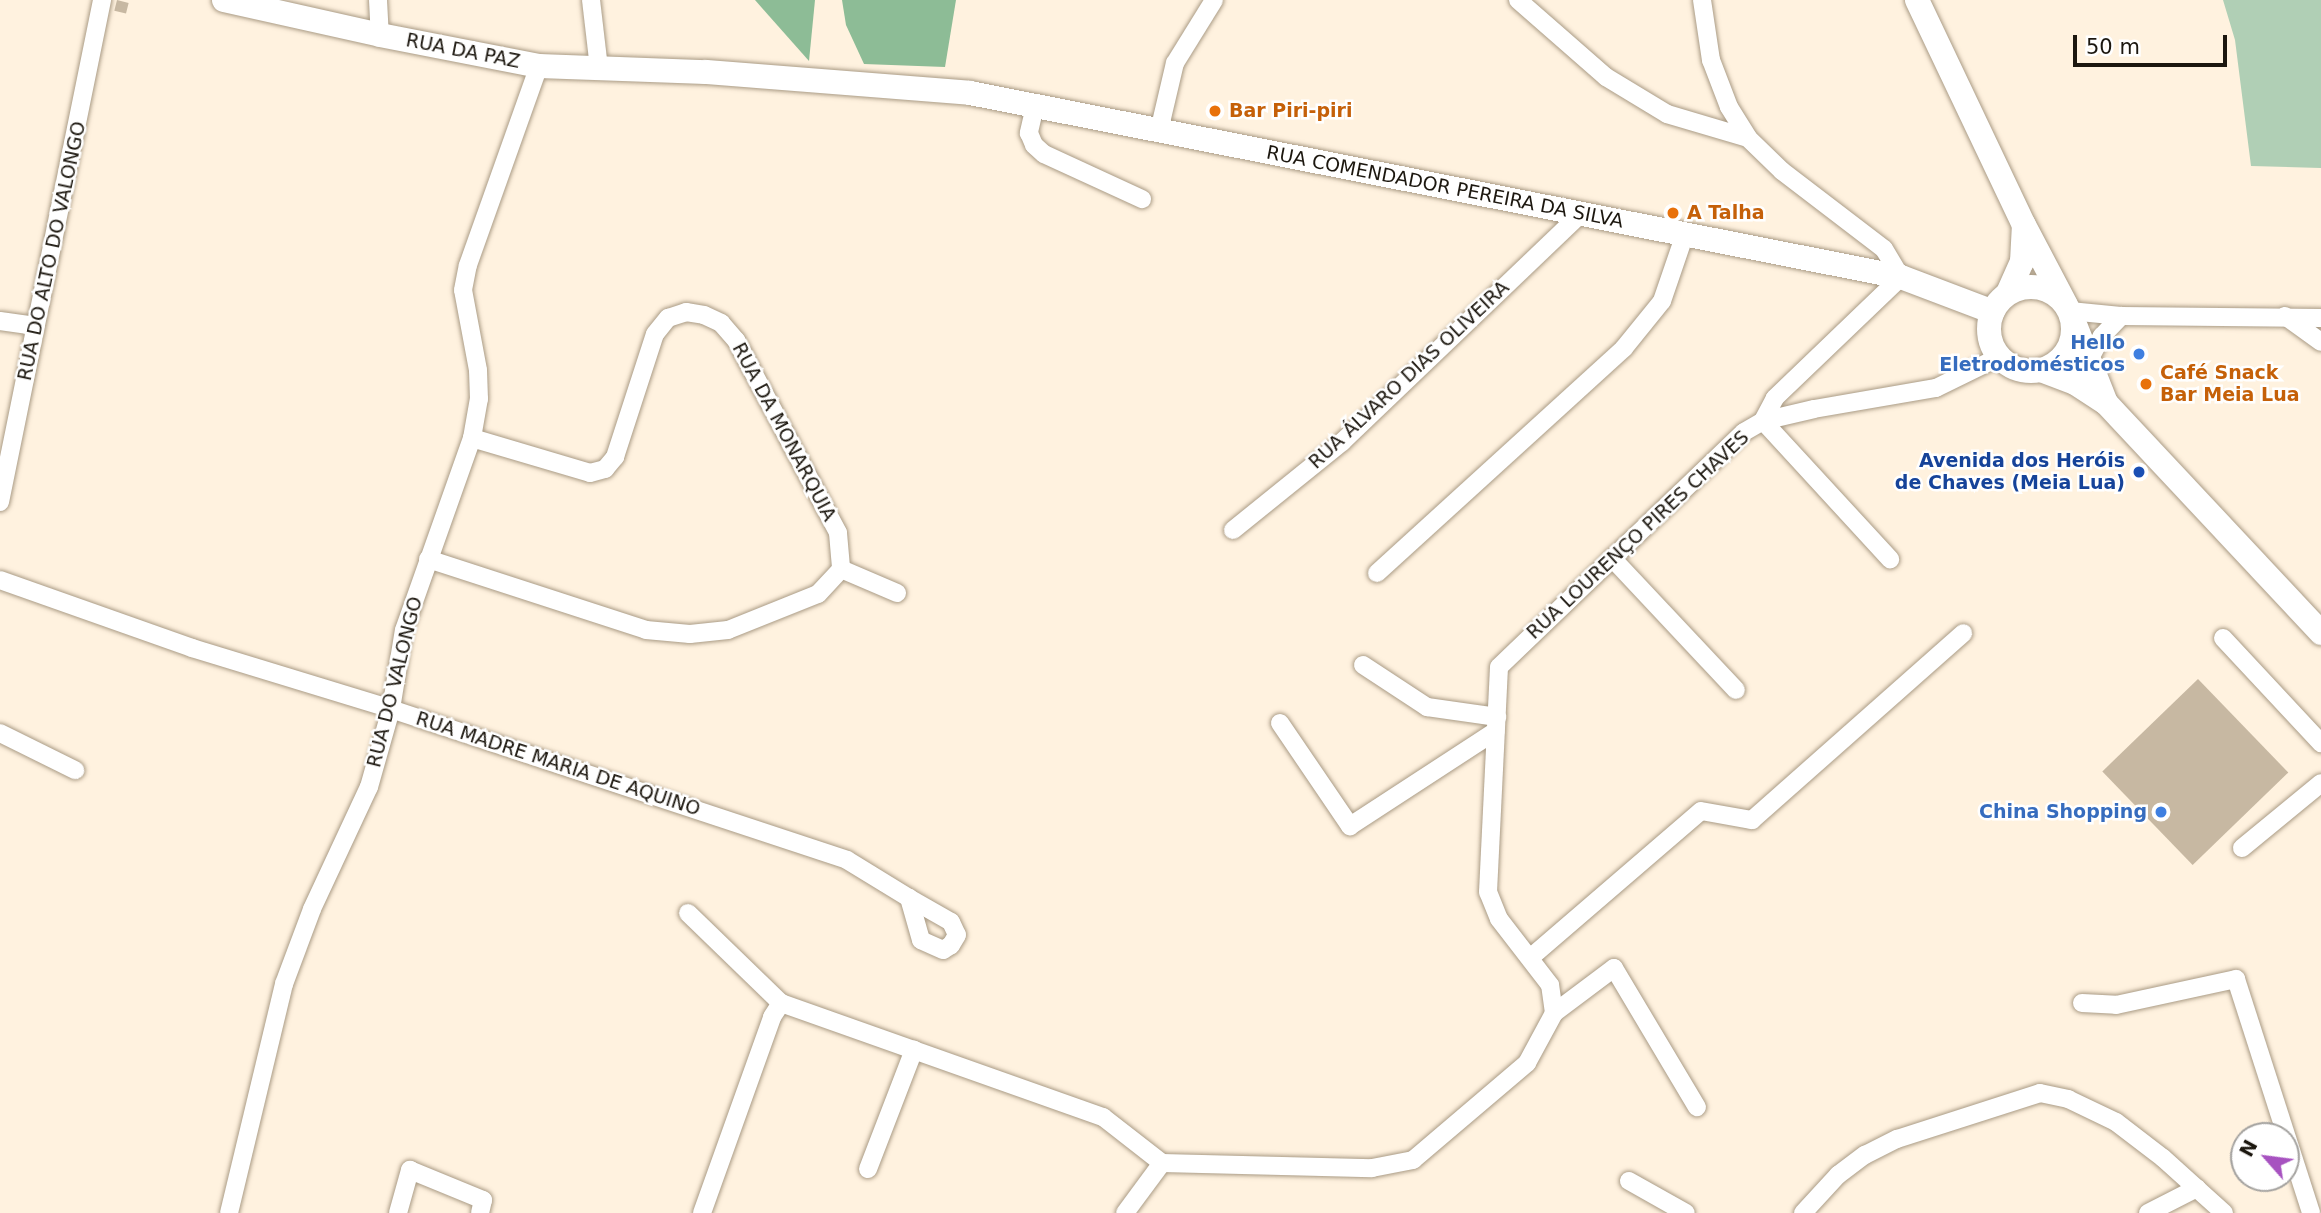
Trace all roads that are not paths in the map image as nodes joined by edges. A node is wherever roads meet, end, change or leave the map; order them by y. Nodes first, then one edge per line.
1 (102, 0) edge
2 (378, 0) edge
3 (591, 0) edge
4 (1214, 0) edge
5 (1518, 0) edge
6 (1702, 0) edge
7 (1917, 0) edge
8 (232, 1) edge
9 (380, 35) junction
10 (538, 66) junction
11 (598, 68) junction
12 (892, 84) joint
13 (1035, 106) junction
14 (1159, 131) junction
15 (1748, 138) junction
16 (1142, 199) dead end
17 (1581, 214) junction
18 (2024, 225) junction
19 (1685, 234) junction
20 (1901, 276) junction
21 (2000, 303) junction
22 (2070, 312) junction
23 (2121, 316) junction
24 (2285, 316) junction
25 (2321, 318) edge
26 (0, 321) edge
27 (36, 326) junction
28 (2321, 342) edge
29 (1999, 357) junction
30 (2088, 362) junction
31 (2041, 370) junction
32 (2106, 403) junction
33 (1763, 421) junction
34 (471, 438) junction
35 (0, 502) edge
36 (1233, 530) dead end
37 (1612, 558) junction
38 (428, 559) junction
39 (1890, 559) dead end
40 (841, 569) junction
41 (1377, 573) dead end
42 (0, 580) edge
43 (897, 593) dead end
44 (1963, 633) dead end
45 (2321, 633) edge
46 (2223, 638) dead end
47 (1363, 665) dead end
48 (1736, 690) dead end
49 (391, 709) junction
50 (1280, 723) dead end
51 (1496, 724) junction
52 (0, 733) edge
53 (2321, 743) edge
54 (75, 770) dead end
55 (2321, 783) edge
56 (2242, 848) dead end
57 (909, 898) dead end
58 (688, 913) dead end
59 (1530, 958) junction
60 (782, 1003) junction
61 (2082, 1003) dead end
62 (1554, 1013) junction
63 (914, 1050) junction
64 (1698, 1107) dead end
65 (1161, 1163) junction
66 (868, 1169) dead end
67 (1629, 1181) dead end
68 (2197, 1188) junction
69 (481, 1207) edge
70 (229, 1213) edge
71 (398, 1213) edge
72 (702, 1213) edge
73 (1125, 1213) edge
74 (1686, 1213) edge
75 (1803, 1213) edge
76 (2148, 1213) edge
77 (2224, 1213) edge
78 (2311, 1213) edge

1 - 27 street, RUA DO ALTO DO VALONGO
2 - 9 street
3 - 11 street
4 - 14 street
5 - 15 street
6 - 15 street
7 - 18 main road
8 - 9 main road, RUA DA PAZ
9 - 10 main road, RUA DA PAZ
10 - 11 main road, RUA DA PAZ
10 - 34 street, RUA DO VALONGO
11 - 12 main road, RUA DA PAZ
12 - 13 main road, RUA COMENDADOR PEREIRA DA SILVA
13 - 14 main road, RUA COMENDADOR PEREIRA DA SILVA
13 - 16 street
14 - 17 main road, RUA COMENDADOR PEREIRA DA SILVA
15 - 20 street
17 - 19 main road, RUA COMENDADOR PEREIRA DA SILVA
17 - 36 street, RUA ÁLVARO DIAS OLIVEIRA
18 - 21 main road
18 - 22 main road
19 - 20 main road, RUA COMENDADOR PEREIRA DA SILVA
19 - 41 street
20 - 21 main road, RUA COMENDADOR PEREIRA DA SILVA
20 - 33 street
21 - 22 main road
21 - 29 main road
22 - 23 street
22 - 30 main road
22 - 31 main road
23 - 24 street
23 - 30 street
24 - 25 street
24 - 28 street
26 - 27 street
27 - 35 street, RUA DO ALTO DO VALONGO
29 - 31 main road
29 - 33 street, RUA LOURENÇO PIRES CHAVES
30 - 32 main road
31 - 32 main road
32 - 45 main road
33 - 37 street, RUA LOURENÇO PIRES CHAVES
33 - 39 street
34 - 38 street, RUA DO VALONGO
34 - 40 street, RUA DA MONARQUIA
37 - 48 street
37 - 51 street, RUA LOURENÇO PIRES CHAVES
38 - 40 street
38 - 49 street, RUA DO VALONGO
40 - 43 street
42 - 49 street, RUA MADRE MARIA DE AQUINO
44 - 59 street
46 - 53 street
47 - 51 street
49 - 57 street, RUA MADRE MARIA DE AQUINO
49 - 70 street, RUA DO VALONGO
50 - 51 street
51 - 59 street, RUA LOURENÇO PIRES CHAVES
52 - 54 street
55 - 56 street
58 - 60 street
59 - 62 street
60 - 63 street
60 - 72 street
61 - 78 street
62 - 64 street
62 - 65 street
63 - 65 street
63 - 66 street
65 - 73 street
67 - 74 street
68 - 75 street
68 - 76 street
68 - 77 street
69 - 71 street

